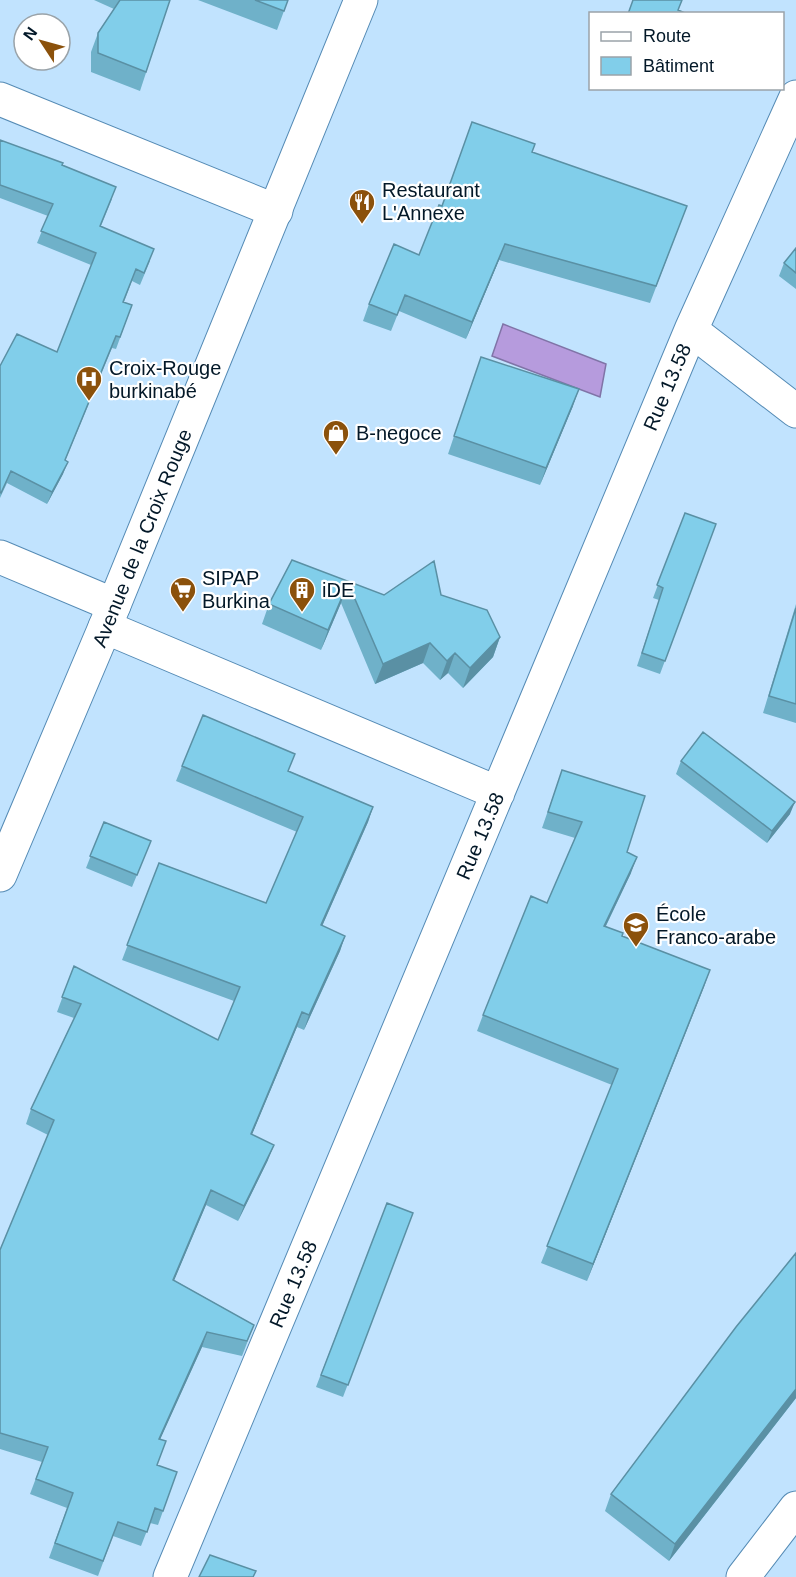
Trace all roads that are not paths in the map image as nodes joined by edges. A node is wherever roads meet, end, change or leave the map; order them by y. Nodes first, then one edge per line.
1 (361, 0) edge
2 (796, 97) edge
3 (0, 99) edge
4 (276, 211) junction
5 (691, 330) junction
6 (796, 411) edge
7 (0, 557) edge
8 (110, 616) junction
9 (498, 793) junction
10 (0, 875) edge
11 (796, 1508) edge
12 (170, 1577) edge
13 (743, 1577) edge

1 - 4 street, Avenue de la Croix Rouge
2 - 5 street, Rue 13.58
3 - 4 street
4 - 8 street, Avenue de la Croix Rouge
5 - 6 street
5 - 9 street, Rue 13.58
7 - 8 street
8 - 9 street
8 - 10 street, Avenue de la Croix Rouge
9 - 12 street, Rue 13.58
11 - 13 street

